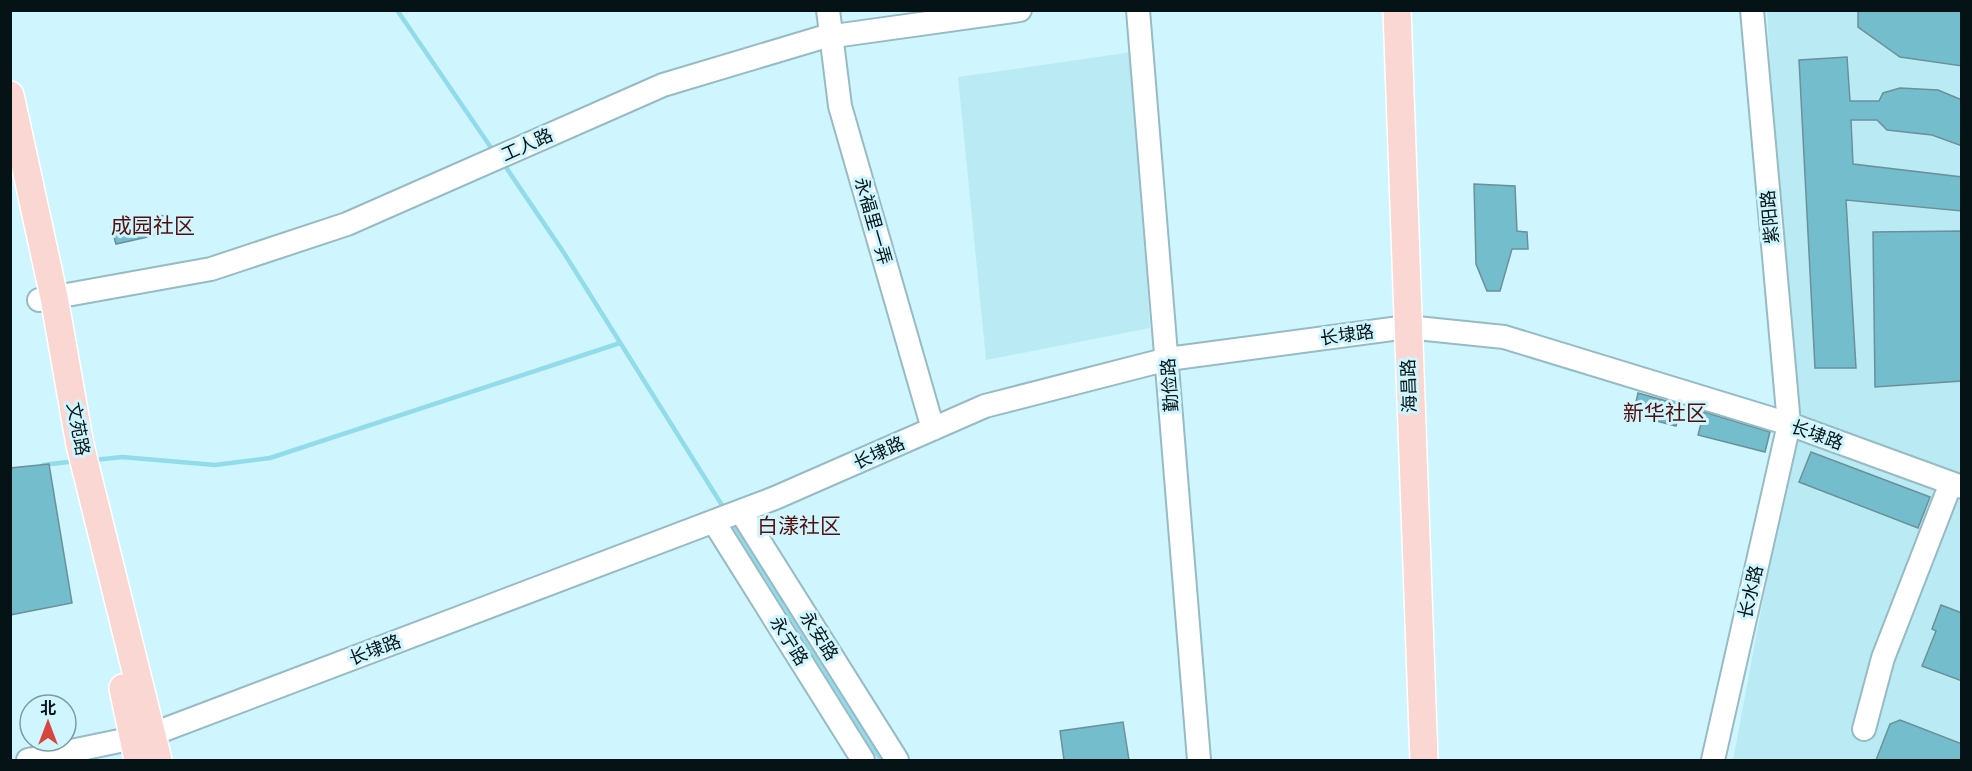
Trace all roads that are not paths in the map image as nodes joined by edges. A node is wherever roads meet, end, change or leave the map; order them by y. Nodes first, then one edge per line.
1 (828, 10) edge
2 (1020, 10) edge
3 (1138, 10) edge
4 (1390, 10) edge
5 (1397, 10) edge
6 (1752, 10) edge
7 (831, 36) junction
8 (10, 94) edge
9 (10, 172) edge
10 (47, 298) junction
11 (1402, 328) junction
12 (1168, 359) junction
13 (1789, 424) junction
14 (933, 429) junction
15 (1956, 485) edge
16 (727, 517) junction
17 (1864, 729) dead end
18 (142, 744) edge
19 (28, 760) edge
20 (158, 760) edge
21 (863, 760) edge
22 (897, 760) edge
23 (1199, 760) edge
24 (1423, 760) edge
25 (1713, 760) edge

1 - 7 street, 永福里一弄
2 - 7 street, 工人路
3 - 12 street, 勤俭路
4 - 11 main road, 海昌路
5 - 11 main road, 海昌路
6 - 13 street, 紫阳路
7 - 10 street, 工人路
7 - 14 street, 永福里一弄
8 - 10 main road, 文苑路
9 - 10 main road, 文苑路
10 - 18 main road, 文苑路
11 - 12 street, 长埭路
11 - 13 street, 长埭路
11 - 24 main road, 海昌路
12 - 14 street, 长埭路
12 - 23 street, 勤俭路
13 - 15 street, 长埭路
13 - 25 street, 长水路
14 - 16 street, 长埭路
15 - 17 street
16 - 18 street, 长埭路
16 - 21 street, 永宁路
16 - 22 street, 永安路
18 - 19 street, 长埭路
18 - 20 main road, 文苑路

